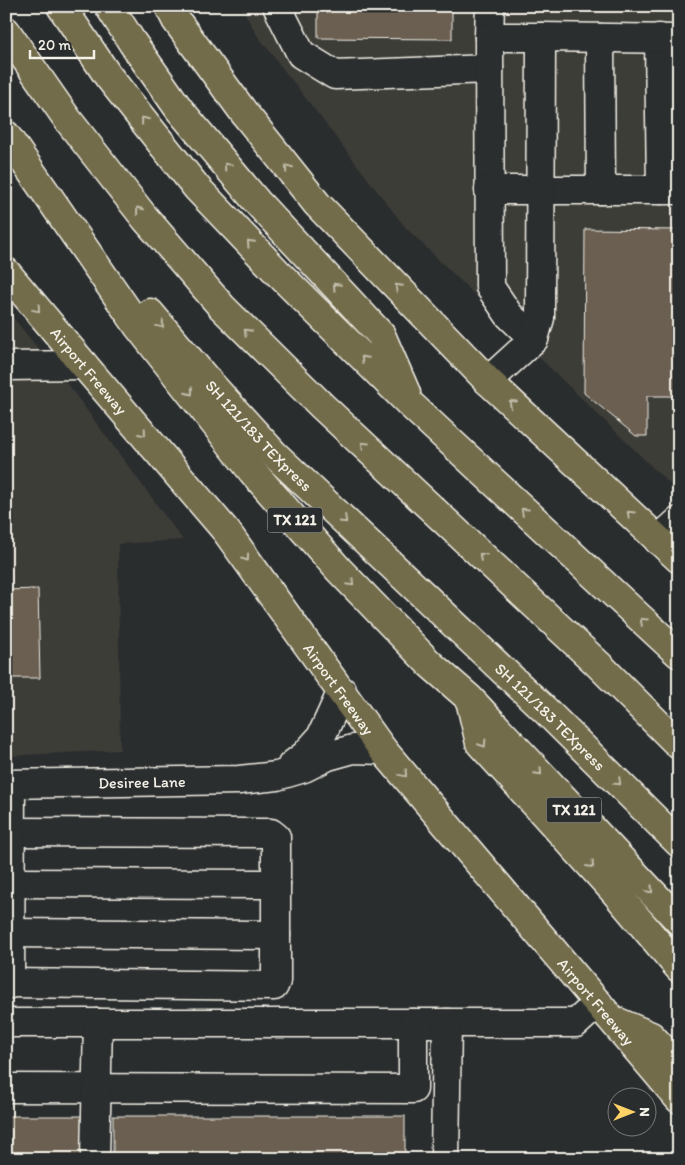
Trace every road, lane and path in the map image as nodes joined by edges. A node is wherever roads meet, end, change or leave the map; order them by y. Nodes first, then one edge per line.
1 (61, 6) edge
2 (109, 6) edge
3 (168, 6) edge
4 (277, 6) edge
5 (490, 6) edge
6 (6, 32) edge
7 (489, 37) junction
8 (541, 37) junction
9 (600, 38) junction
10 (669, 38) edge
11 (489, 69) junction
12 (6, 118) edge
13 (6, 135) edge
14 (490, 190) junction
15 (541, 190) junction
16 (601, 190) junction
17 (670, 190) edge
18 (6, 272) edge
19 (534, 339) junction
20 (84, 365) junction
21 (6, 366) edge
22 (488, 381) junction
23 (411, 405) junction
24 (679, 521) edge
25 (658, 540) junction
26 (679, 559) edge
27 (679, 654) edge
28 (342, 691) junction
29 (469, 698) junction
30 (679, 745) edge
31 (383, 750) junction
32 (277, 776) junction
33 (9, 784) edge
34 (11, 832) junction
35 (679, 843) edge
36 (11, 883) junction
37 (276, 884) junction
38 (679, 921) edge
39 (8, 933) edge
40 (276, 935) junction
41 (679, 968) edge
42 (8, 984) edge
43 (605, 1012) junction
44 (6, 1023) edge
45 (98, 1023) junction
46 (413, 1023) junction
47 (447, 1023) junction
48 (679, 1066) edge
49 (6, 1088) edge
50 (95, 1088) junction
51 (413, 1089) junction
52 (446, 1089) junction
53 (679, 1099) edge
54 (95, 1159) edge
55 (445, 1159) edge

23 -> 1 main road
23 -> 2 main road
22 -> 3 main road
4 - 11 street
5 - 7 street
30 -> 6 main road
7 - 8 street
7 - 11 street
8 - 9 street
8 - 15 street
9 - 10 street
9 - 16 street
10 - 17 street
11 - 14 street
12 -> 35 main road, SH 121/183 TEXpress
13 -> 29 main road, TX 121
14 - 15 street
14 - 19 street
15 - 16 street
15 - 19 street
16 - 17 street
18 -> 20 main road, Airport Freeway
19 - 22 street
20 - 21 street
20 -> 28 main road, Airport Freeway
25 -> 22 main road
27 -> 23 main road
24 - 25 street
25 - 26 main road
28 - 31 main road, Airport Freeway
28 - 32 street
29 -> 38 main road, TX 121
29 -> 41 main road
31 - 32 street, Desiree Lane
31 -> 43 main road, Airport Freeway
32 - 33 street, Desiree Lane
33 - 34 street
34 - 36 street
34 - 37 street
36 - 37 street
36 - 39 street
37 - 40 street
39 - 40 street
39 - 42 street
40 - 42 street
43 - 47 street
43 - 48 main road
43 - 53 main road, Airport Freeway
44 - 45 street
45 - 46 street
45 - 50 street
46 - 47 street
46 - 51 street
47 - 52 street
49 - 50 street
50 - 51 street
50 - 54 street
51 - 52 street
52 - 55 street

